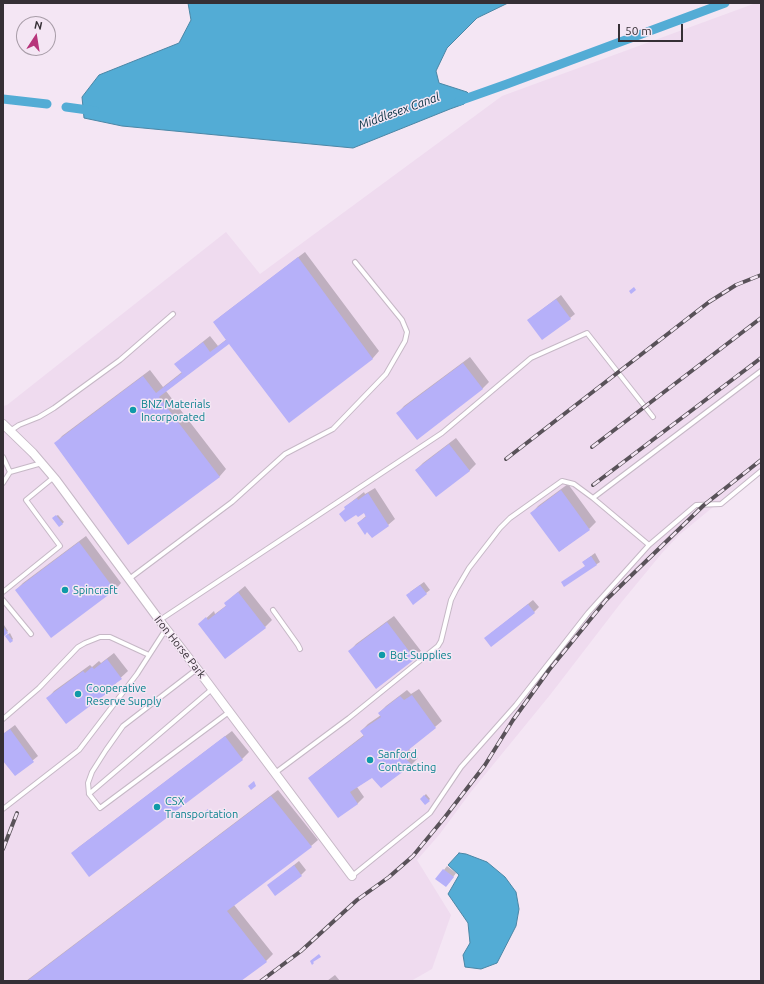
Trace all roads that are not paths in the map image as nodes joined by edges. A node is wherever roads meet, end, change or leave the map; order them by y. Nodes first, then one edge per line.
1 (356, 262) dead end
2 (173, 314) dead end
3 (761, 370) edge
4 (653, 417) dead end
5 (3, 424) edge
6 (10, 431) junction
7 (3, 457) edge
8 (42, 463) junction
9 (761, 471) edge
10 (10, 472) junction
11 (54, 477) junction
12 (3, 483) edge
13 (593, 498) junction
14 (649, 545) junction
15 (129, 579) junction
16 (3, 592) edge
17 (3, 600) edge
18 (273, 610) dead end
19 (160, 621) junction
20 (166, 629) junction
21 (31, 634) dead end
22 (300, 649) dead end
23 (149, 655) junction
24 (197, 669) junction
25 (212, 688) junction
26 (230, 712) junction
27 (3, 719) edge
28 (275, 773) junction
29 (89, 794) junction
30 (3, 808) edge
31 (352, 876) joint

1 - 15 lane
2 - 6 lane
3 - 13 lane
4 - 19 lane
5 - 6 street, Iron Horse Park
6 - 8 street, Iron Horse Park
7 - 10 lane
8 - 10 lane
8 - 11 street, Iron Horse Park
9 - 14 lane
10 - 12 lane
11 - 15 street, Iron Horse Park
11 - 16 lane
13 - 14 lane
13 - 28 lane
14 - 31 lane
15 - 19 street, Iron Horse Park
17 - 21 lane
18 - 22 lane
19 - 20 street, Iron Horse Park
20 - 23 lane
20 - 24 street, Iron Horse Park
23 - 27 lane
23 - 30 lane
24 - 25 street, Iron Horse Park
24 - 29 lane
25 - 26 street, Iron Horse Park
25 - 29 lane
26 - 28 street, Iron Horse Park
26 - 29 lane
28 - 31 street, Iron Horse Park

